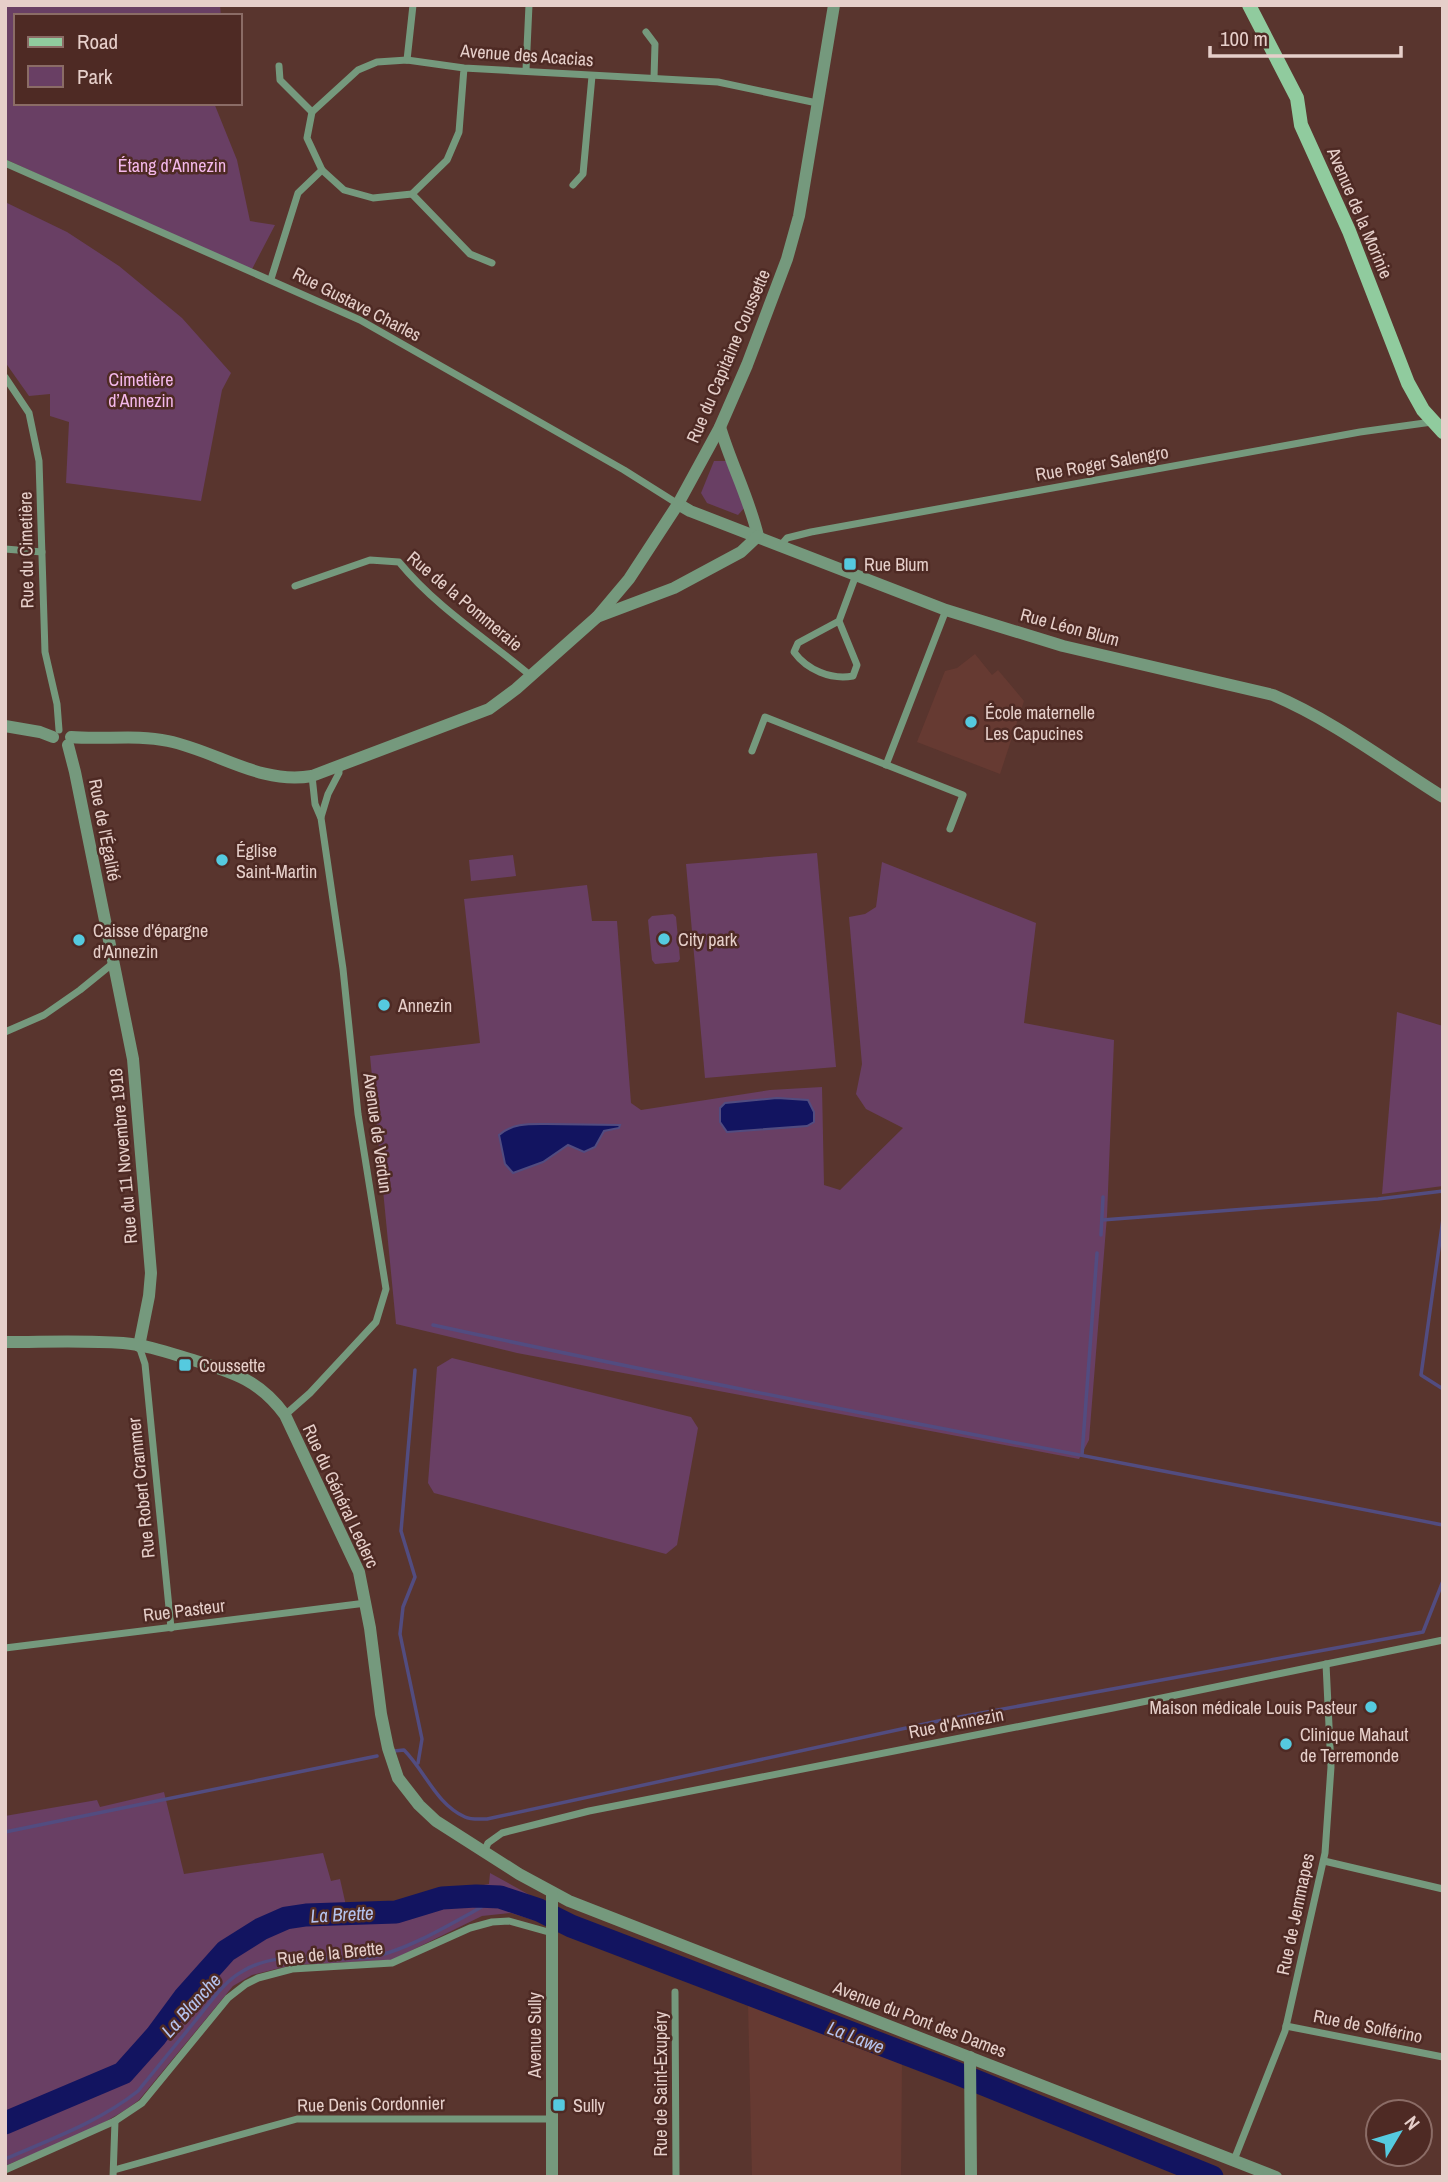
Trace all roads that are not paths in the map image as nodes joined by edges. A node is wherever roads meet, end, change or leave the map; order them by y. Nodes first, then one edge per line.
1 (413, 5) edge
2 (529, 5) edge
3 (834, 5) edge
4 (1249, 5) edge
5 (646, 32) dead end
6 (407, 60) junction
7 (279, 66) dead end
8 (464, 68) junction
9 (526, 70) junction
10 (592, 76) junction
11 (654, 78) junction
12 (817, 103) junction
13 (312, 113) junction
14 (5, 163) edge
15 (322, 170) junction
16 (573, 185) dead end
17 (412, 194) junction
18 (492, 263) dead end
19 (271, 279) junction
20 (5, 377) edge
21 (720, 427) junction
22 (1438, 427) edge
23 (727, 452) junction
24 (706, 453) junction
25 (678, 504) junction
26 (758, 536) junction
27 (781, 545) junction
28 (5, 549) edge
29 (42, 552) junction
30 (856, 575) junction
31 (295, 586) dead end
32 (946, 610) junction
33 (597, 617) junction
34 (839, 621) junction
35 (531, 676) junction
36 (5, 726) edge
37 (56, 734) junction
38 (69, 741) junction
39 (752, 751) dead end
40 (886, 765) junction
41 (339, 767) junction
42 (317, 774) junction
43 (328, 794) junction
44 (1443, 797) edge
45 (321, 818) junction
46 (950, 829) dead end
47 (112, 964) junction
48 (5, 1032) edge
49 (5, 1342) edge
50 (139, 1346) junction
51 (285, 1415) junction
52 (366, 1603) junction
53 (172, 1628) junction
54 (1443, 1640) edge
55 (5, 1648) edge
56 (1326, 1664) junction
57 (484, 1852) junction
58 (1324, 1861) junction
59 (1443, 1889) edge
60 (552, 1898) junction
61 (552, 1931) junction
62 (675, 1992) dead end
63 (1286, 2026) junction
64 (1443, 2056) edge
65 (970, 2060) junction
66 (552, 2119) junction
67 (116, 2121) junction
68 (1234, 2160) junction
69 (5, 2170) edge
70 (114, 2173) edge
71 (552, 2177) edge
72 (676, 2177) edge
73 (971, 2177) edge
74 (1276, 2177) edge

1 - 6 street
2 - 9 street
3 - 12 street, Rue du Capitaine Coussette
4 - 22 main road, Avenue de la Morinie
5 - 11 street
6 - 8 street, Avenue des Acacias
6 - 13 street, Avenue des Acacias
7 - 13 street
8 - 9 street, Avenue des Acacias
8 - 17 street
9 - 10 street, Avenue des Acacias
10 - 11 street, Avenue des Acacias
10 - 16 street
11 - 12 street, Avenue des Acacias
12 - 21 street, Rue du Capitaine Coussette
13 - 15 street
14 - 19 street, Rue Gustave Charles
15 - 17 street
15 - 19 street
17 - 18 street
19 - 25 street, Rue Gustave Charles
20 - 29 street, Rue du Cimetière
21 - 23 street
21 - 24 street, Rue du Capitaine Coussette
22 - 27 street, Rue Roger Salengro
23 - 24 street
23 - 26 street
24 - 25 street, Rue du Capitaine Coussette
25 - 26 street, Rue Léon Blum
25 - 33 street, Rue du Capitaine Coussette
26 - 27 street, Rue Léon Blum
26 - 33 street
27 - 30 street, Rue Léon Blum
28 - 29 street
29 - 37 street, Rue du Cimetière
30 - 32 street, Rue Léon Blum
30 - 34 street
31 - 35 street, Rue de la Pommeraie
32 - 40 street
32 - 44 street, Rue Léon Blum
33 - 35 street, Rue du Capitaine Coussette
34 - 34 street
35 - 41 street, Rue du Capitaine Coussette
36 - 37 street
37 - 38 street
38 - 42 street, Rue du Capitaine Coussette
38 - 47 street, Rue de l'Égalité
39 - 40 street
40 - 46 street
41 - 42 street, Rue du Capitaine Coussette
41 - 43 street, Avenue de Verdun
42 - 43 street, Avenue de Verdun
42 - 45 street, Avenue de Verdun
43 - 45 street, Avenue de Verdun
45 - 51 street, Avenue de Verdun
47 - 48 street
47 - 50 street, Rue du 11 Novembre 1918
49 - 50 street, Rue du Général Leclerc
50 - 51 street, Rue du Général Leclerc
50 - 53 street, Rue Robert Crammer
51 - 52 street, Rue du Général Leclerc
52 - 53 street, Rue Pasteur
52 - 57 street, Rue du Général Leclerc
53 - 55 street, Rue Pasteur
54 - 56 street, Rue d'Annezin
56 - 57 street, Rue d'Annezin
56 - 58 street, Rue de Jemmapes
57 - 60 street, Rue du Général Leclerc
58 - 59 street
58 - 63 street, Rue de Jemmapes
60 - 61 street, Avenue Sully
60 - 65 street, Avenue du Pont des Dames
61 - 66 street, Avenue Sully
61 - 67 street, Rue de la Brette
62 - 72 street, Rue de Saint-Exupéry
63 - 64 street, Rue de Solférino
63 - 68 street, Rue de Jemmapes
65 - 68 street, Avenue du Pont des Dames
65 - 73 street
66 - 70 street, Rue Denis Cordonnier
66 - 71 street, Avenue Sully
67 - 69 street, Rue de la Brette
67 - 70 street
68 - 74 street, Avenue du Pont des Dames

